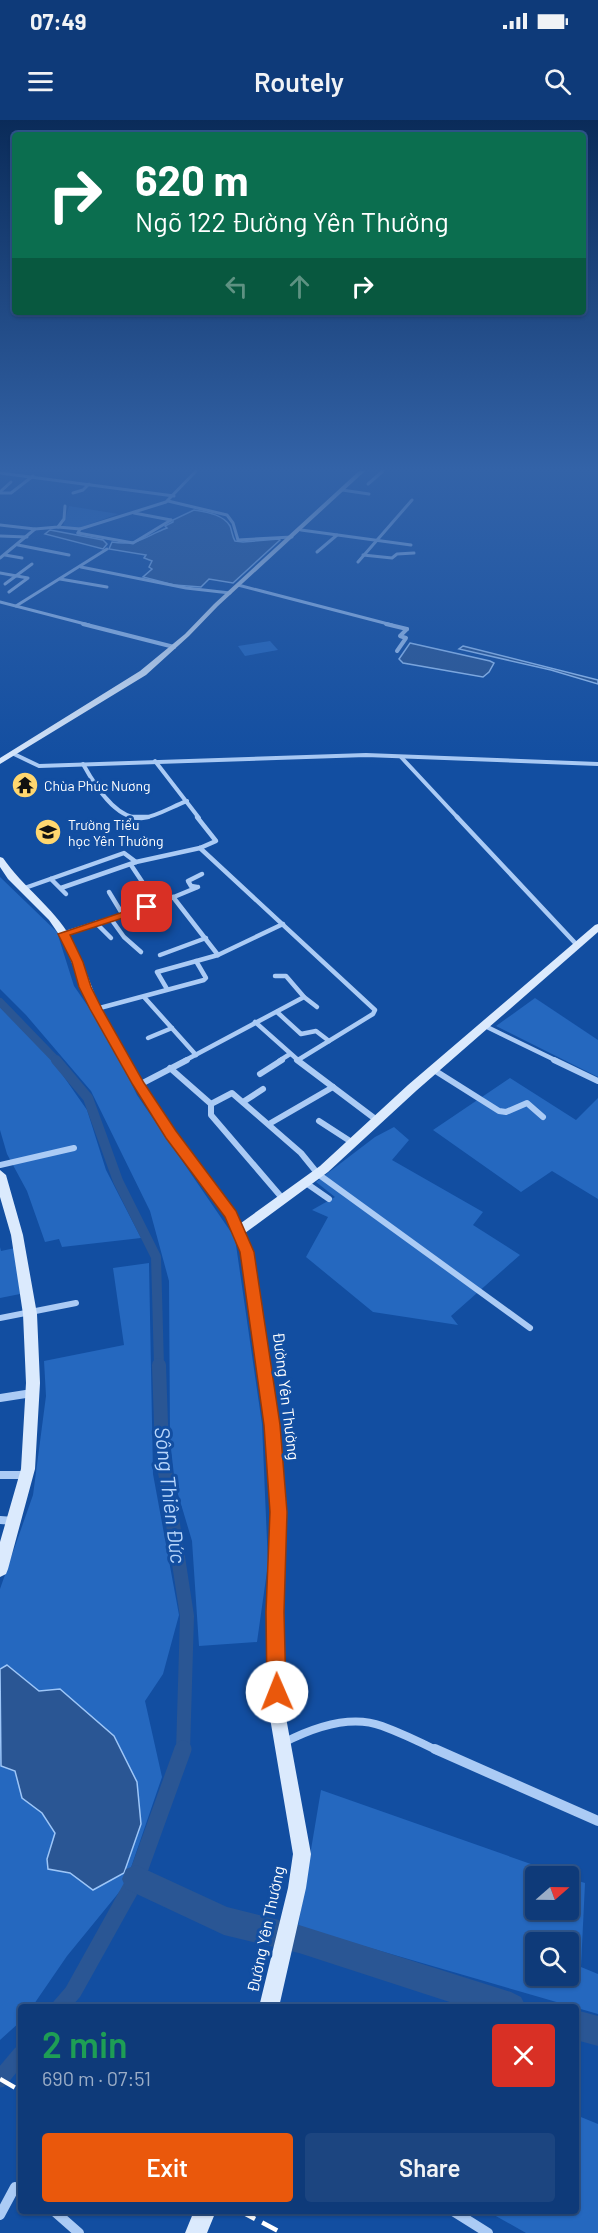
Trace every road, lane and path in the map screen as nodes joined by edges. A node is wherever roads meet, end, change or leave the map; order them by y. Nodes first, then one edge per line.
1 (25, 570) edge
2 (76, 570) edge
3 (94, 570) edge
4 (255, 570) edge
5 (0, 573) edge
6 (17, 576) junction
7 (60, 579) junction
8 (5, 584) dead end
9 (238, 585) junction
10 (108, 587) dead end
11 (9, 592) dead end
12 (230, 593) junction
13 (0, 602) edge
14 (16, 606) junction
15 (174, 647) junction
16 (397, 651) dead end
17 (14, 754) junction
18 (401, 757) junction
19 (155, 761) junction
20 (0, 762) edge
21 (83, 764) junction
22 (598, 764) edge
23 (187, 801) junction
24 (200, 848) junction
25 (0, 860) edge
26 (133, 864) junction
27 (202, 874) dead end
28 (51, 879) junction
29 (61, 888) junction
30 (22, 889) junction
31 (109, 892) dead end
32 (66, 894) dead end
33 (173, 897) junction
34 (157, 904) junction
35 (123, 915) junction
36 (111, 919) junction
37 (96, 923) junction
38 (283, 924) junction
39 (598, 927) edge
40 (63, 934) junction
41 (111, 938) dead end
42 (206, 938) junction
43 (577, 945) junction
44 (141, 952) dead end
45 (218, 955) junction
46 (160, 956) dead end
47 (196, 961) junction
48 (275, 976) dead end
49 (167, 989) junction
50 (144, 997) junction
51 (304, 997) junction
52 (317, 1008) dead end
53 (96, 1009) junction
54 (277, 1012) junction
55 (255, 1022) junction
56 (484, 1026) junction
57 (171, 1028) junction
58 (148, 1038) dead end
59 (329, 1041) junction
60 (290, 1054) junction
61 (196, 1055) junction
62 (298, 1060) junction
63 (170, 1068) junction
64 (438, 1072) junction
65 (260, 1074) dead end
66 (598, 1081) edge
67 (139, 1085) junction
68 (333, 1087) junction
69 (263, 1089) dead end
70 (243, 1102) junction
71 (211, 1104) junction
72 (543, 1117) dead end
73 (320, 1121) dead end
74 (378, 1121) junction
75 (269, 1124) junction
76 (353, 1144) junction
77 (74, 1148) dead end
78 (0, 1165) edge
79 (318, 1174) junction
80 (0, 1176) edge
81 (306, 1183) junction
82 (284, 1199) junction
83 (329, 1199) dead end
84 (240, 1230) junction
85 (76, 1303) dead end
86 (30, 1314) junction
87 (0, 1318) edge
88 (530, 1328) dead end
89 (33, 1393) junction
90 (0, 1398) edge
91 (0, 1475) edge
92 (27, 1475) junction
93 (7, 1520) edge
94 (1, 1564) edge
95 (283, 1743) junction
96 (598, 1821) edge
97 (270, 2004) edge
98 (18, 2188) edge
99 (57, 2214) edge
100 (204, 2214) edge
101 (458, 2214) edge
102 (0, 2215) edge
103 (79, 2233) edge
104 (196, 2233) edge
105 (488, 2233) edge

1 - 6 street
2 - 7 street
3 - 12 street
4 - 9 main road
5 - 6 street
6 - 8 street
6 - 11 street
7 - 10 street
7 - 14 street
9 - 12 main road
9 - 16 street
12 - 15 main road
13 - 14 street
14 - 15 street
15 - 17 main road
17 - 20 main road
17 - 21 street
18 - 19 street
18 - 22 street
18 - 43 street
19 - 21 street
19 - 23 street
21 - 23 street
23 - 24 street
24 - 26 street
24 - 38 street
25 - 30 main road, Đường Yên Thường
26 - 28 street
26 - 29 street
26 - 34 street
27 - 33 street
28 - 29 street
28 - 30 street
29 - 32 street
30 - 40 main road, Đường Yên Thường
31 - 35 street
33 - 34 street
33 - 42 street
34 - 35 street
35 - 36 street
36 - 37 street
36 - 44 street
37 - 40 street
37 - 41 street
38 - 45 street
38 - 59 street
39 - 43 main road
40 - 53 main road, Đường Yên Thường
42 - 45 street
42 - 46 street
43 - 56 main road
45 - 47 street
47 - 49 street
47 - 49 street
48 - 51 street
49 - 50 street
50 - 53 street
50 - 57 street
51 - 52 street
51 - 54 street
53 - 67 main road, Đường Yên Thường
54 - 55 street
54 - 59 street
55 - 60 street
55 - 61 street
56 - 64 main road
56 - 66 street
57 - 58 street
57 - 61 street
59 - 62 street
60 - 62 street
60 - 65 street
61 - 63 street
62 - 68 street
63 - 67 street
63 - 71 street
64 - 72 street
64 - 74 main road
67 - 84 main road, Đường Yên Thường
68 - 74 street
68 - 75 street
69 - 70 street
70 - 71 street
70 - 75 street
71 - 82 street
73 - 76 street
74 - 76 main road
75 - 79 street
76 - 79 main road
77 - 78 street
79 - 81 main road
79 - 88 street
80 - 86 main road
81 - 82 main road
81 - 83 street
82 - 84 main road
84 - 95 main road, Đường Yên Thường
85 - 86 street
86 - 87 street
86 - 89 main road
89 - 90 street
89 - 92 main road
91 - 92 street
92 - 93 main road
93 - 94 main road
95 - 96 street
95 - 97 main road, Đường Yên Thường
98 - 102 street
99 - 103 street
100 - 104 main road
101 - 105 street

